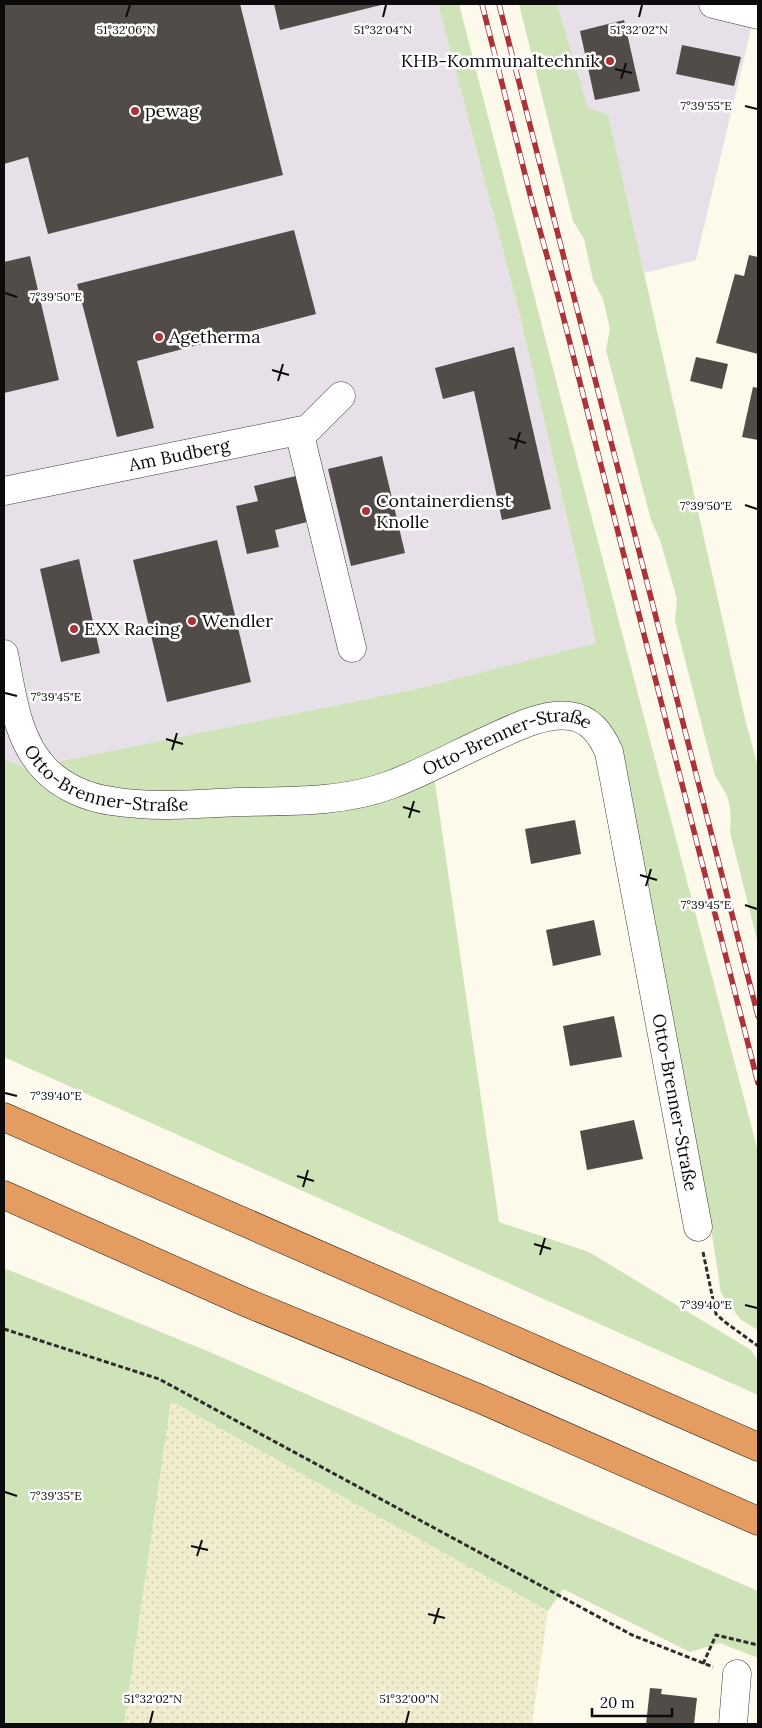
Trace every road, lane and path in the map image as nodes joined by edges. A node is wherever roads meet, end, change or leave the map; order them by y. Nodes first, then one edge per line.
1 (713, 4) edge
2 (758, 15) edge
3 (341, 396) dead end
4 (299, 430) junction
5 (4, 491) edge
6 (352, 648) dead end
7 (4, 654) edge
8 (4, 1117) edge
9 (4, 1194) edge
10 (698, 1227) joint
11 (4, 1329) edge
12 (758, 1346) edge
13 (758, 1447) edge
14 (758, 1521) edge
15 (758, 1645) edge
16 (703, 1664) junction
17 (737, 1674) joint
18 (733, 1724) edge

1 - 2 street
3 - 4 street, Am Budberg
4 - 5 street, Am Budberg
4 - 6 street
7 - 10 street, Otto-Brenner-Straße
8 - 13 highway
9 - 14 highway
10 - 12 path
11 - 16 path
15 - 16 path
16 - 17 path
17 - 18 street

